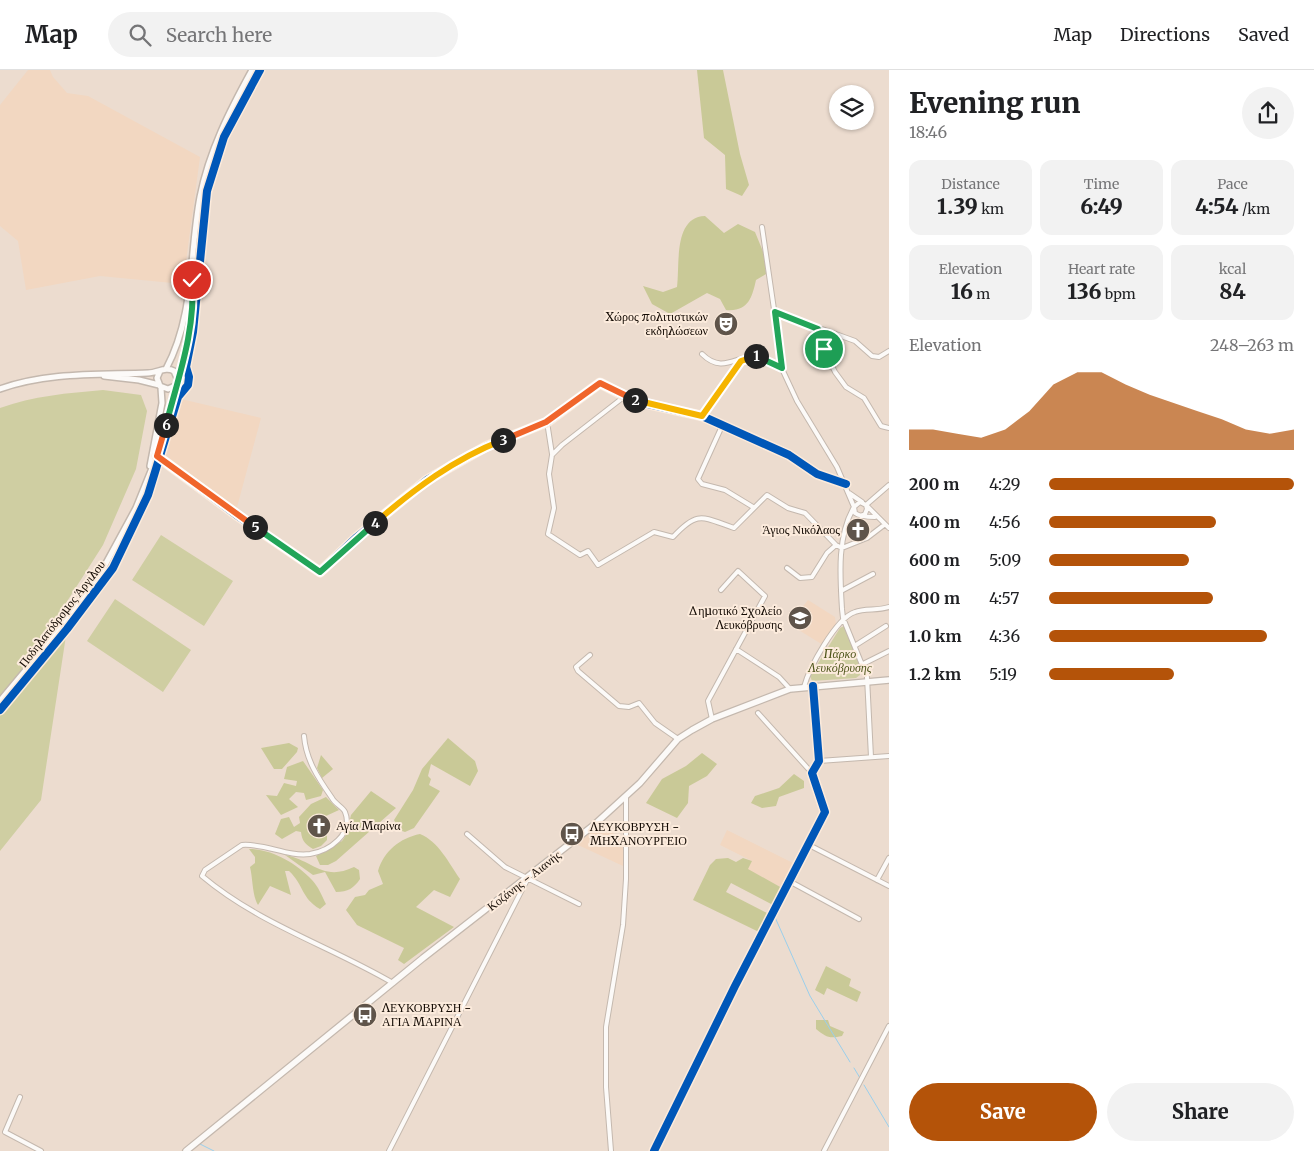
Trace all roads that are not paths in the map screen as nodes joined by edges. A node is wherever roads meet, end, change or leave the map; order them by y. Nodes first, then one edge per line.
1 (252, 70) edge
2 (762, 227) dead end
3 (192, 280) junction
4 (775, 312) junction
5 (818, 329) junction
6 (889, 352) edge
7 (702, 354) dead end
8 (741, 361) junction
9 (782, 368) junction
10 (164, 370) junction
11 (96, 374) junction
12 (177, 378) junction
13 (176, 385) junction
14 (160, 386) junction
15 (0, 389) edge
16 (625, 396) junction
17 (702, 416) junction
18 (546, 422) junction
19 (722, 426) junction
20 (889, 428) edge
21 (552, 455) junction
22 (157, 456) junction
23 (150, 470) junction
24 (846, 484) junction
25 (889, 485) edge
26 (849, 493) junction
27 (864, 504) junction
28 (753, 507) junction
29 (854, 507) junction
30 (850, 514) junction
31 (860, 516) junction
32 (876, 517) junction
33 (884, 525) junction
34 (889, 528) edge
35 (836, 545) junction
36 (842, 548) junction
37 (788, 568) dead end
38 (873, 574) dead end
39 (721, 590) dead end
40 (841, 590) junction
41 (889, 607) edge
42 (843, 618) junction
43 (886, 626) dead end
44 (856, 645) junction
45 (736, 649) junction
46 (889, 651) edge
47 (590, 655) dead end
48 (863, 664) junction
49 (889, 680) edge
50 (867, 682) junction
51 (813, 686) junction
52 (804, 687) junction
53 (790, 690) junction
54 (0, 701) edge
55 (758, 712) dead end
56 (712, 719) junction
57 (304, 736) dead end
58 (678, 740) junction
59 (871, 756) junction
60 (889, 756) edge
61 (819, 761) junction
62 (812, 773) junction
63 (626, 797) junction
64 (468, 834) dead end
65 (809, 846) junction
66 (889, 858) edge
67 (528, 878) junction
68 (877, 880) junction
69 (789, 881) junction
70 (889, 886) edge
71 (580, 904) dead end
72 (859, 919) dead end
73 (393, 983) junction
74 (889, 1026) edge
75 (20, 1096) dead end
76 (41, 1151) edge
77 (186, 1151) edge
78 (389, 1151) edge
79 (611, 1151) edge
80 (654, 1151) edge
81 (824, 1151) edge

1 - 3 street
2 - 4 street
3 - 10 street
3 - 12 street
4 - 5 street
4 - 9 street
5 - 6 street
5 - 20 street
7 - 8 street
8 - 9 street
8 - 17 street
9 - 24 street
10 - 11 street
10 - 12 street
10 - 14 street
11 - 14 street
11 - 15 street
12 - 13 street
13 - 14 street
13 - 22 street
14 - 23 street
16 - 17 street
16 - 18 street
16 - 21 street
17 - 19 street
18 - 21 street
18 - 22 street
19 - 24 street
19 - 28 street
21 - 28 street
22 - 23 street
23 - 54 street
24 - 26 street
25 - 27 street
26 - 27 street
26 - 29 street
27 - 29 street
27 - 31 street
27 - 32 street
28 - 35 street
29 - 30 street
29 - 31 street
30 - 31 street
30 - 36 street
31 - 32 street
32 - 33 street
33 - 34 street
33 - 36 street
35 - 36 street
35 - 37 street
36 - 40 street
38 - 40 street
39 - 45 street
40 - 42 street
41 - 42 street
42 - 44 street
42 - 52 street
43 - 44 street
44 - 48 street
45 - 53 street
45 - 56 street
46 - 48 street
47 - 58 street
48 - 50 street
49 - 50 main road, Κοζάνης - Αιανής
50 - 51 main road, Κοζάνης - Αιανής
50 - 59 street
51 - 52 main road, Κοζάνης - Αιανής
51 - 61 street
52 - 53 main road, Κοζάνης - Αιανής
53 - 56 main road, Κοζάνης - Αιανής
55 - 62 street
56 - 58 main road, Κοζάνης - Αιανής
57 - 73 street
58 - 63 main road, Κοζάνης - Αιανής
59 - 60 street
59 - 61 street
61 - 62 street
62 - 65 street
63 - 67 main road, Κοζάνης - Αιανής
63 - 79 street
64 - 67 street
65 - 68 street
65 - 69 street
66 - 68 street
67 - 71 street
67 - 73 main road, Κοζάνης - Αιανής
67 - 78 street
68 - 70 street
69 - 72 street
69 - 80 street
73 - 77 main road, Κοζάνης - Αιανής
74 - 81 street
75 - 76 street

